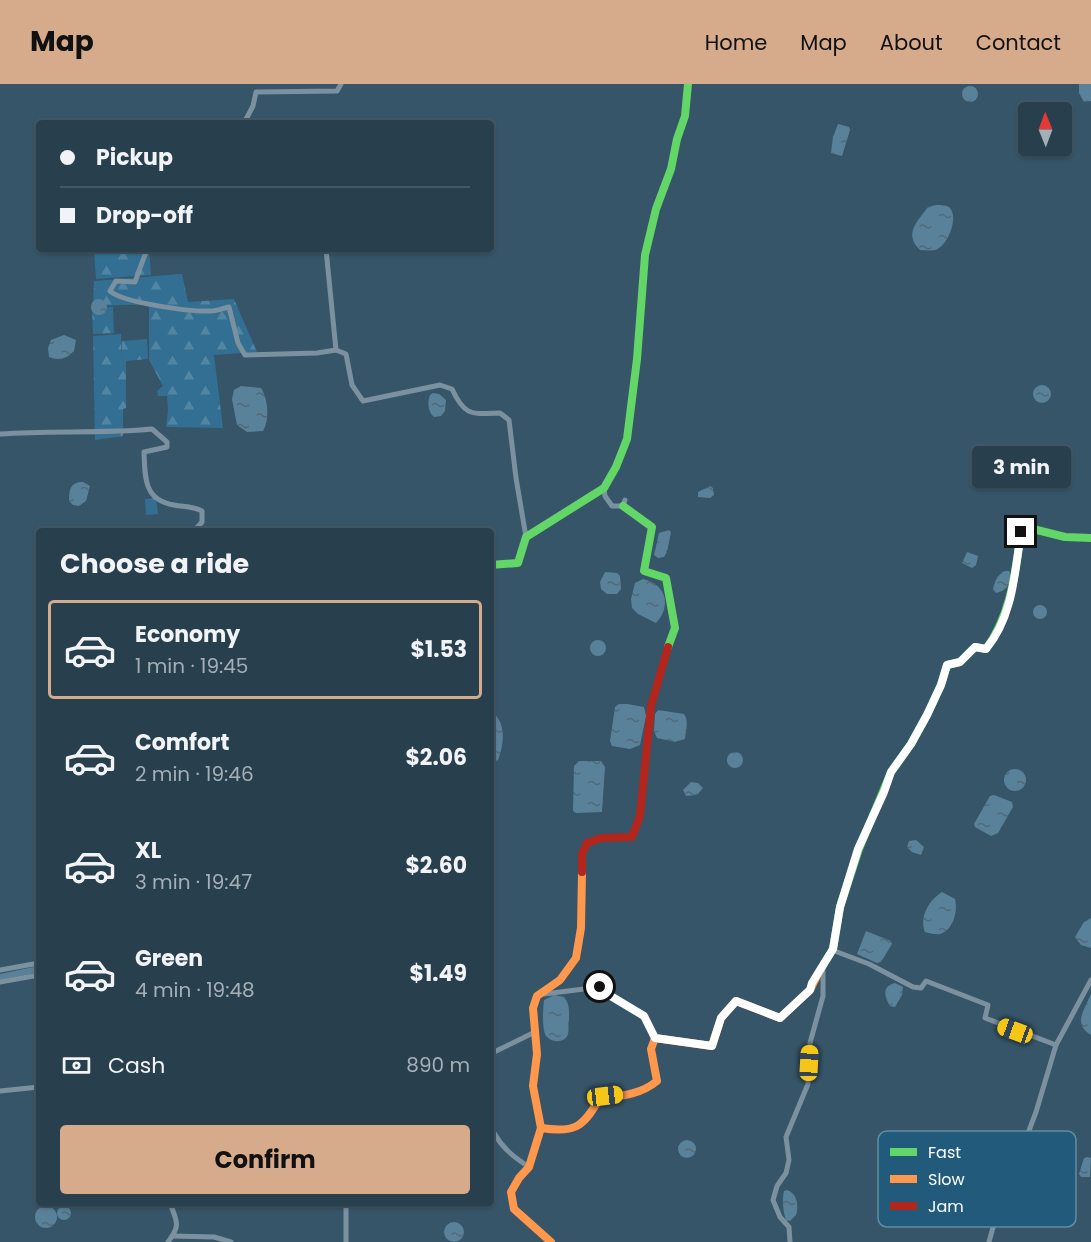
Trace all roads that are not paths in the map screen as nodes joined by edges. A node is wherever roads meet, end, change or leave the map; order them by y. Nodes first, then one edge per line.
1 (341, 84) edge
2 (688, 84) edge
3 (246, 120) edge
4 (146, 252) edge
5 (326, 252) edge
6 (336, 350) junction
7 (0, 434) edge
8 (604, 488) junction
9 (624, 503) joint
10 (197, 528) edge
11 (526, 537) junction
12 (1091, 538) edge
13 (494, 565) edge
14 (832, 950) junction
15 (823, 963) junction
16 (36, 964) edge
17 (0, 970) edge
18 (36, 976) edge
19 (1091, 980) edge
20 (0, 982) edge
21 (543, 994) junction
22 (535, 1032) junction
23 (655, 1038) junction
24 (1056, 1045) junction
25 (494, 1052) edge
26 (36, 1087) edge
27 (0, 1091) edge
28 (541, 1128) junction
29 (1029, 1131) edge
30 (494, 1133) edge
31 (529, 1167) junction
32 (171, 1206) edge
33 (346, 1206) edge
34 (993, 1227) edge
35 (172, 1236) junction
36 (168, 1242) edge
37 (231, 1242) edge
38 (346, 1242) edge
39 (551, 1242) edge
40 (790, 1242) edge
41 (989, 1242) edge

1 - 3 street
2 - 8 street
4 - 6 street
5 - 6 street
6 - 11 street
7 - 10 street
8 - 9 street
8 - 11 street
9 - 21 street
11 - 13 street
12 - 14 street
14 - 15 street
14 - 24 street
15 - 23 street
15 - 40 street
16 - 17 street
18 - 20 street
19 - 24 street
21 - 22 street
21 - 23 street
22 - 25 street
22 - 28 street
23 - 28 street
24 - 29 street
26 - 27 street
28 - 31 street
30 - 31 street
31 - 39 street
32 - 35 street
33 - 38 street
34 - 41 street
35 - 36 street
35 - 37 street

